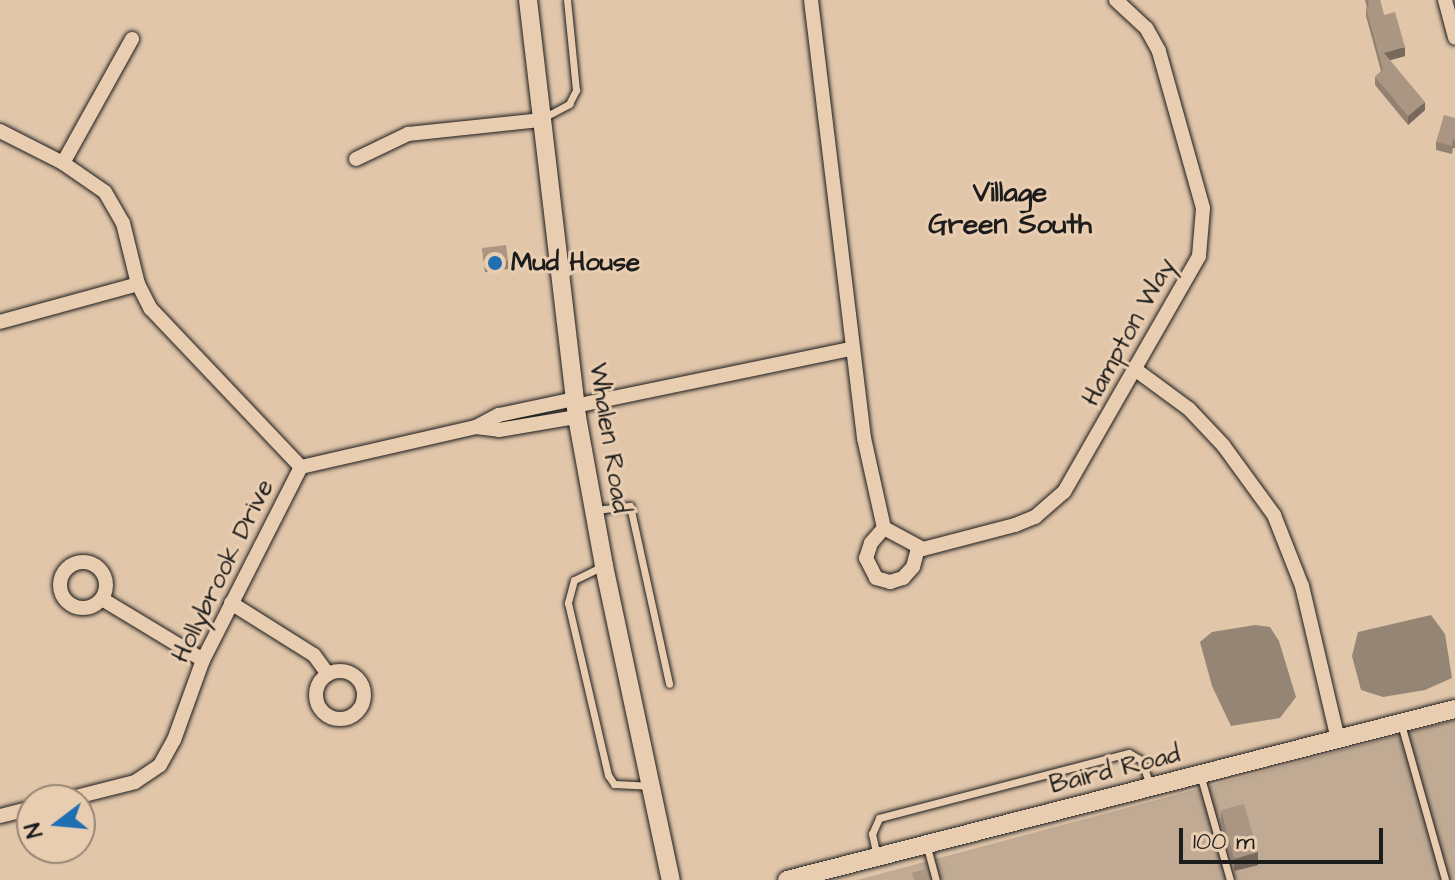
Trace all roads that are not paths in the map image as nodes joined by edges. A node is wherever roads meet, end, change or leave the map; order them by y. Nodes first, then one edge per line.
1 (528, 0) edge
2 (567, 0) edge
3 (811, 0) edge
4 (1116, 0) edge
5 (1445, 0) edge
6 (1455, 38) edge
7 (132, 39) dead end
8 (542, 120) junction
9 (0, 131) edge
10 (356, 159) dead end
11 (63, 163) junction
12 (138, 284) junction
13 (0, 322) edge
14 (851, 349) junction
15 (1136, 370) junction
16 (575, 407) junction
17 (301, 467) junction
18 (594, 510) junction
19 (884, 528) junction
20 (918, 548) junction
21 (604, 566) junction
22 (102, 599) dead end
23 (231, 603) junction
24 (203, 660) junction
25 (328, 674) dead end
26 (669, 684) dead end
27 (1455, 709) edge
28 (1401, 723) junction
29 (1338, 739) junction
30 (1200, 774) junction
31 (650, 786) junction
32 (1150, 787) junction
33 (96, 792) edge
34 (926, 844) junction
35 (877, 857) junction
36 (671, 880) edge
37 (787, 880) edge
38 (936, 880) edge
39 (1230, 880) edge
40 (1445, 880) edge

1 - 8 street, Whalen Road
2 - 8 lane
3 - 14 street
4 - 15 street, Hampton Way
5 - 6 street
7 - 11 street
8 - 10 street
8 - 16 street, Whalen Road
9 - 11 street
11 - 12 street
12 - 13 street
12 - 17 street
14 - 16 street, Hollybrook Drive
14 - 19 street
15 - 20 street, Hampton Way
15 - 29 street
16 - 17 street, Hollybrook Drive
16 - 18 street, Whalen Road
17 - 23 street, Hollybrook Drive
18 - 21 street, Whalen Road
18 - 26 lane
19 - 20 street
19 - 20 street
21 - 31 street, Whalen Road
21 - 31 lane
22 - 24 street
23 - 24 street, Hollybrook Drive
23 - 25 street
24 - 33 street, Hollybrook Drive
27 - 28 street, Baird Road
28 - 29 street, Baird Road
28 - 40 lane
29 - 30 street, Baird Road
30 - 32 street, Baird Road
30 - 39 lane
31 - 36 street, Whalen Road
32 - 34 street, Baird Road
32 - 35 lane
34 - 35 street, Baird Road
34 - 38 lane
35 - 37 street, Baird Road

